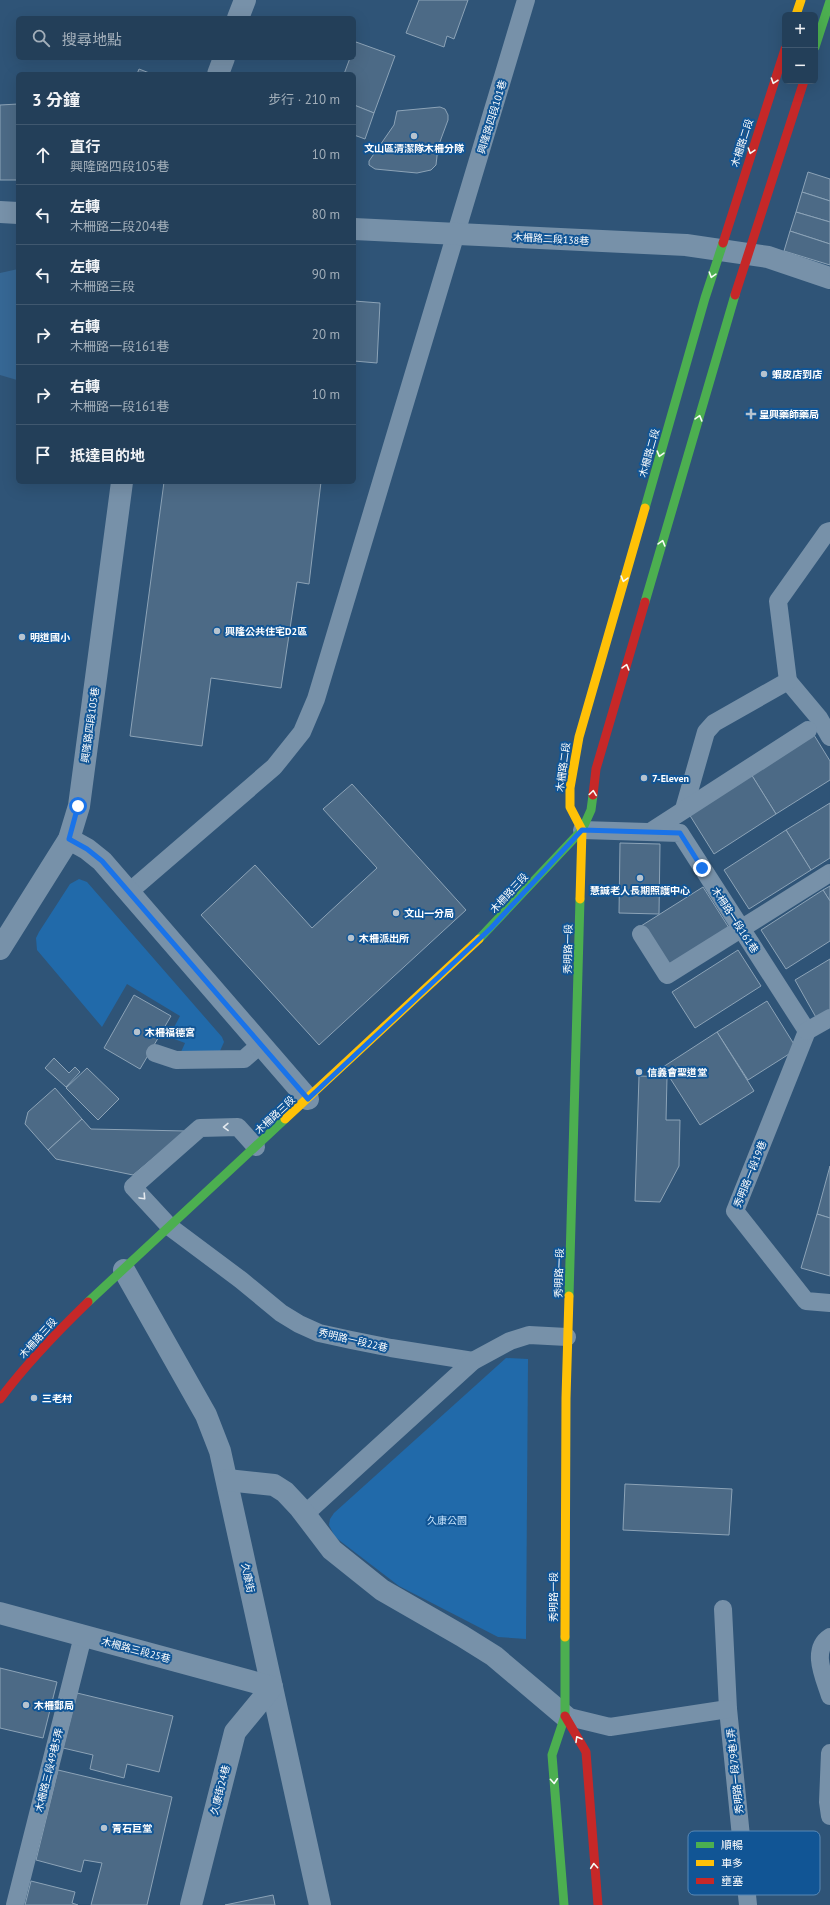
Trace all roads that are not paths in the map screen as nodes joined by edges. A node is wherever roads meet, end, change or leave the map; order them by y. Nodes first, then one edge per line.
1 (245, 0) edge
2 (526, 0) edge
3 (801, 0) edge
4 (830, 1) edge
5 (797, 12) edge
6 (239, 16) edge
7 (818, 38) edge
8 (782, 58) edge
9 (223, 60) edge
10 (219, 72) edge
11 (803, 84) edge
12 (0, 212) edge
13 (16, 212) edge
14 (356, 229) edge
15 (457, 234) junction
16 (720, 250) junction
17 (748, 254) junction
18 (830, 278) edge
19 (122, 484) edge
20 (830, 531) edge
21 (788, 681) junction
22 (808, 730) dead end
23 (830, 737) edge
24 (684, 809) junction
25 (582, 830) junction
26 (650, 832) junction
27 (69, 839) junction
28 (830, 873) edge
29 (129, 892) junction
30 (741, 929) junction
31 (641, 934) dead end
32 (0, 949) edge
33 (830, 1018) edge
34 (807, 1031) junction
35 (261, 1044) junction
36 (155, 1053) dead end
37 (308, 1099) junction
38 (256, 1147) junction
39 (170, 1227) junction
40 (124, 1270) junction
41 (830, 1303) edge
42 (568, 1337) junction
43 (473, 1361) junction
44 (0, 1399) edge
45 (227, 1480) junction
46 (305, 1514) junction
47 (723, 1610) dead end
48 (0, 1613) edge
49 (83, 1636) junction
50 (830, 1637) edge
51 (272, 1687) junction
52 (830, 1696) edge
53 (728, 1709) junction
54 (565, 1716) junction
55 (830, 1753) edge
56 (830, 1816) edge
57 (740, 1831) edge
58 (747, 1895) edge
59 (15, 1905) edge
60 (190, 1905) edge
61 (320, 1905) edge
62 (564, 1905) edge
63 (598, 1905) edge
64 (748, 1905) edge

1 - 6 street
2 - 15 lane, 興隆路四段101巷
3 - 5 main road
4 - 7 main road
8 -> 16 main road, 木柵路二段
9 - 10 street
11 - 17 main road
12 - 13 street
14 - 15 street, 木柵路二段138巷
15 - 16 street, 木柵路二段138巷
15 - 29 lane, 興隆路四段101巷
16 - 17 street, 木柵路二段138巷
16 -> 25 main road, 木柵路二段
17 - 18 street, 木柵路二段138巷
25 -> 17 main road
19 - 27 street, 興隆路四段105巷
20 - 21 lane
21 - 23 lane
21 - 24 lane
22 - 24 lane
24 - 26 lane
25 - 26 lane, 木柵路一段161巷
25 - 37 main road, 木柵路三段
25 - 42 main road, 秀明路一段
26 - 30 lane, 木柵路一段161巷
27 - 29 street
27 - 32 street, 興隆路四段105巷
28 - 30 lane
29 - 35 street
30 - 31 lane
30 - 34 lane, 木柵路一段161巷
33 - 34 lane
34 - 41 lane, 秀明路一段19巷
35 - 36 lane
35 - 37 street
37 - 38 main road, 木柵路三段
38 - 39 main road, 木柵路三段
38 -> 39 lane, 秀明路一段22巷
39 - 40 main road, 木柵路三段
39 - 43 lane, 秀明路一段22巷
40 - 44 main road, 木柵路三段
40 - 45 street, 久康街
42 - 43 lane
42 - 54 main road, 秀明路一段
43 - 46 lane
45 - 46 street
45 - 51 street, 久康街
46 - 54 street
47 - 53 lane, 秀明路一段79巷1弄
48 - 49 street, 木柵路三段25巷
49 - 51 street, 木柵路三段25巷
49 - 59 lane, 木柵路三段49巷5弄
50 - 52 lane
51 - 60 street, 久康街24巷
51 - 61 street, 久康街
53 - 54 lane
53 - 57 lane, 秀明路一段79巷1弄
54 -> 62 main road, 秀明路一段
63 -> 54 main road
55 - 56 lane
58 - 64 lane, 秀明路一段79巷1弄

